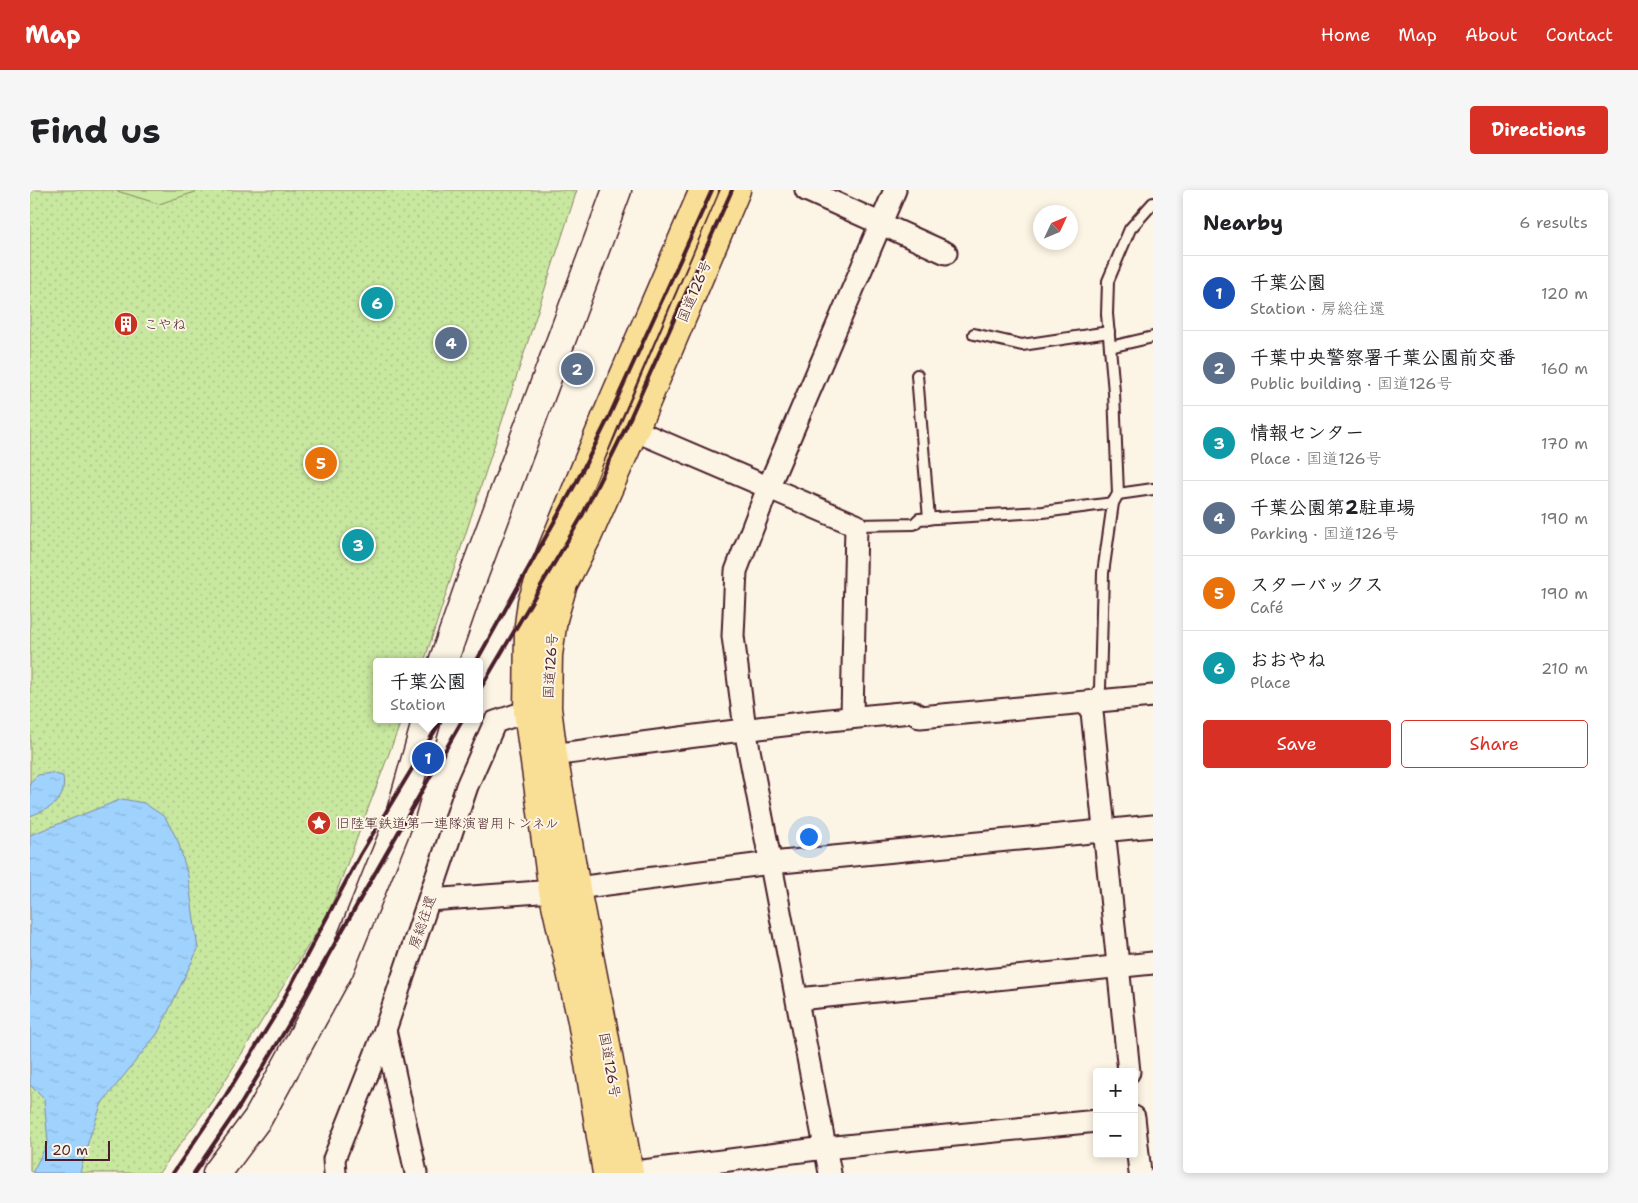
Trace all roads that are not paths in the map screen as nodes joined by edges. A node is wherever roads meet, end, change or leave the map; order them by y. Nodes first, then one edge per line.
1 (617, 190) edge
2 (704, 190) edge
3 (736, 190) edge
4 (806, 190) edge
5 (895, 190) edge
6 (1153, 203) edge
7 (880, 223) junction
8 (946, 253) dead end
9 (1109, 332) junction
10 (974, 334) dead end
11 (1153, 337) edge
12 (1110, 347) junction
13 (917, 375) dead end
14 (634, 430) junction
15 (768, 488) junction
16 (1153, 489) edge
17 (1115, 498) junction
18 (929, 519) junction
19 (856, 525) junction
20 (444, 658) edge
21 (1153, 696) edge
22 (1091, 702) junction
23 (538, 710) junction
24 (852, 717) junction
25 (426, 723) edge
26 (745, 729) junction
27 (553, 755) junction
28 (1153, 826) edge
29 (1104, 830) junction
30 (771, 863) junction
31 (564, 890) junction
32 (429, 900) junction
33 (1153, 963) edge
34 (1118, 967) junction
35 (798, 998) junction
36 (385, 1030) junction
37 (1130, 1068) edge
38 (1153, 1116) edge
39 (1138, 1117) edge
40 (1093, 1121) edge
41 (826, 1148) junction
42 (1138, 1154) edge
43 (751, 1165) edge
44 (217, 1173) edge
45 (335, 1173) edge
46 (416, 1173) edge
47 (607, 1173) edge
48 (628, 1173) edge
49 (830, 1173) edge
50 (1140, 1173) edge

1 - 20 street
2 - 23 highway, 国道126号
3 - 14 highway, 国道126号
4 - 7 street
5 - 7 street
6 - 9 lane
7 - 8 street
7 - 15 street
9 - 10 lane
9 - 12 lane
11 - 12 lane
12 - 17 lane
13 - 18 lane
14 - 15 street
14 - 23 highway, 国道126号
15 - 19 street
15 - 26 street
16 - 17 lane
17 - 18 lane
17 - 22 lane
18 - 19 lane
19 - 24 street
21 - 22 street
22 - 24 street
22 - 29 street
23 - 27 highway, 国道126号
23 - 31 highway, 国道126号
23 - 32 street, 房総往還
24 - 26 street
25 - 44 street
26 - 27 street
26 - 30 street
27 - 31 highway, 国道126号
28 - 29 street
29 - 30 street
29 - 34 street
30 - 31 street
30 - 35 street
31 - 32 street
31 - 47 highway, 国道126号
31 - 48 highway, 国道126号
32 - 36 street, 房総往還
33 - 34 street
34 - 35 street
34 - 37 street
35 - 41 street
36 - 45 street, 房総往還
36 - 46 street
38 - 39 street
40 - 41 street
41 - 43 street
41 - 49 street
42 - 50 street
43 - 48 street

